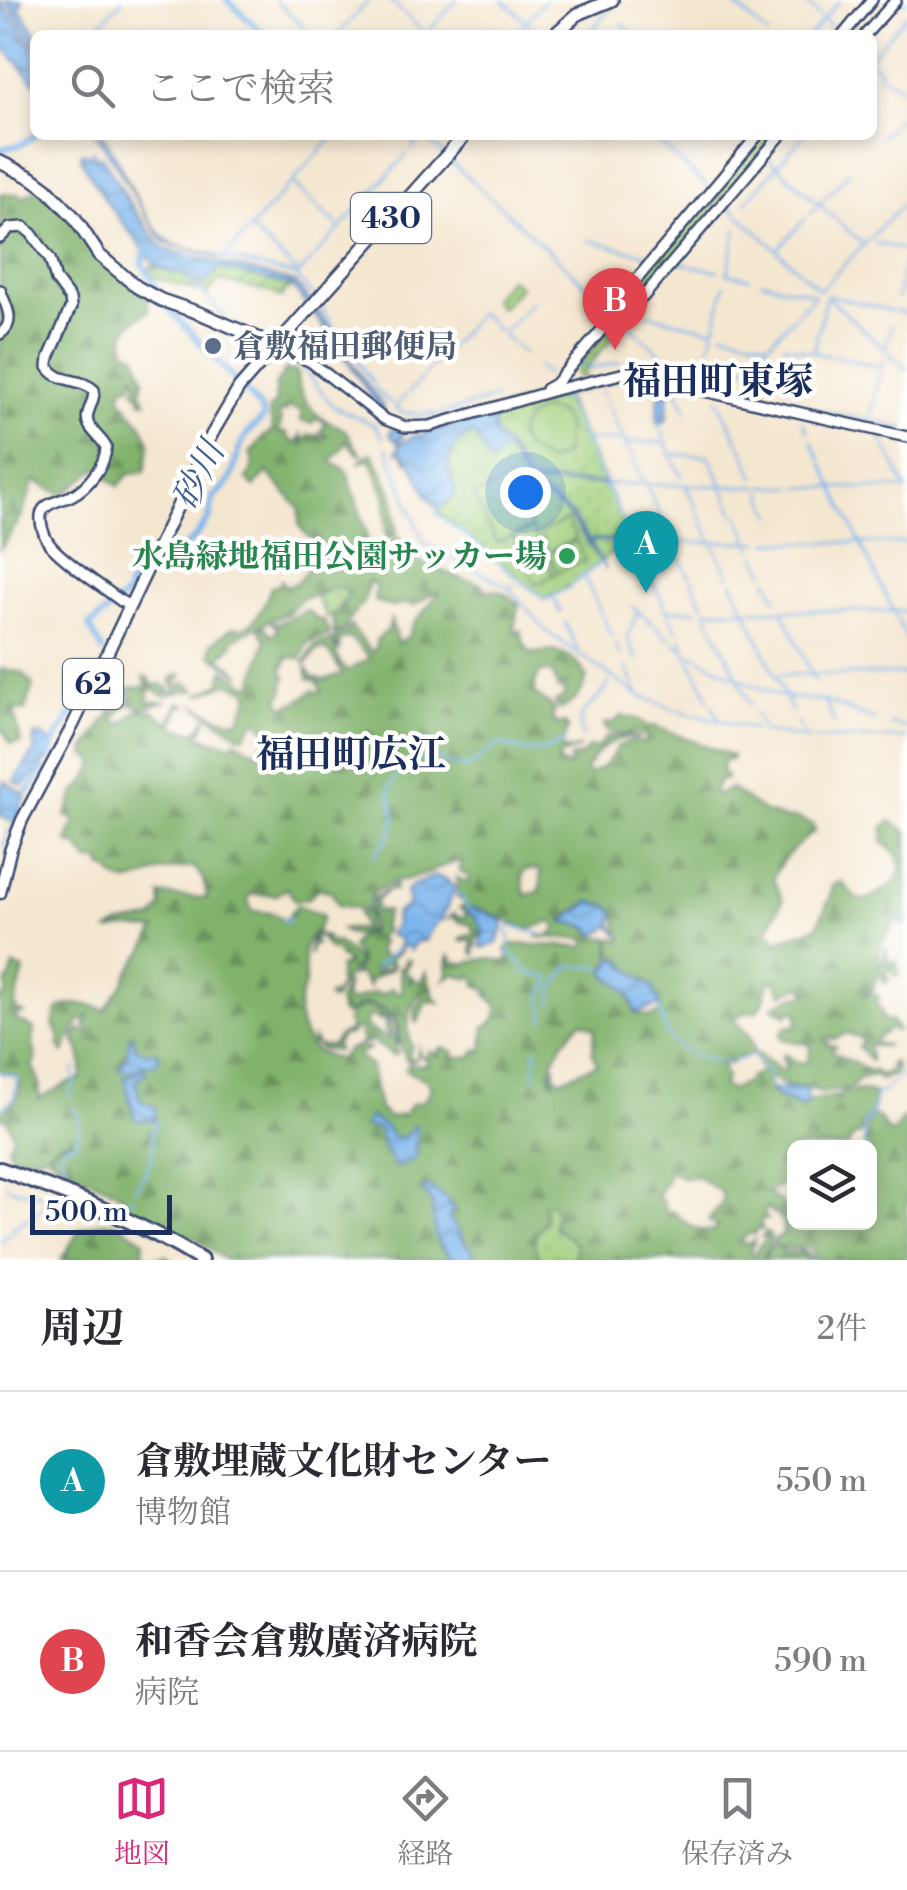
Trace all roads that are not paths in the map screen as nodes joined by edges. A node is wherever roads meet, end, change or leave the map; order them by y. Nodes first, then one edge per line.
1 (609, 0) edge
2 (872, 0) edge
3 (896, 0) edge
4 (557, 30) edge
5 (847, 30) edge
6 (869, 30) edge
7 (460, 140) edge
8 (754, 140) edge
9 (777, 140) edge
10 (0, 161) edge
11 (0, 238) edge
12 (0, 290) edge
13 (614, 314) junction
14 (0, 334) edge
15 (598, 334) junction
16 (272, 345) junction
17 (580, 361) junction
18 (608, 376) junction
19 (587, 379) junction
20 (560, 384) junction
21 (907, 438) edge
22 (124, 602) junction
23 (0, 880) edge
24 (0, 892) edge
25 (0, 1173) edge
26 (80, 1200) junction
27 (197, 1260) edge

1 - 4 highway
2 - 5 main road
3 - 6 main road
7 - 16 highway, 430
8 - 13 main road
9 - 17 main road
10 - 16 highway
11 - 22 main road
12 - 14 main road
13 - 15 main road
13 - 15 main road
15 - 20 main road
16 - 20 main road
16 - 22 main road, 62
17 - 19 main road
17 - 20 main road
18 - 19 main road
18 - 20 main road
18 - 21 main road
19 - 20 main road
22 - 23 main road, 62
22 - 24 main road, 62
25 - 26 highway
25 - 26 highway
26 - 27 highway

